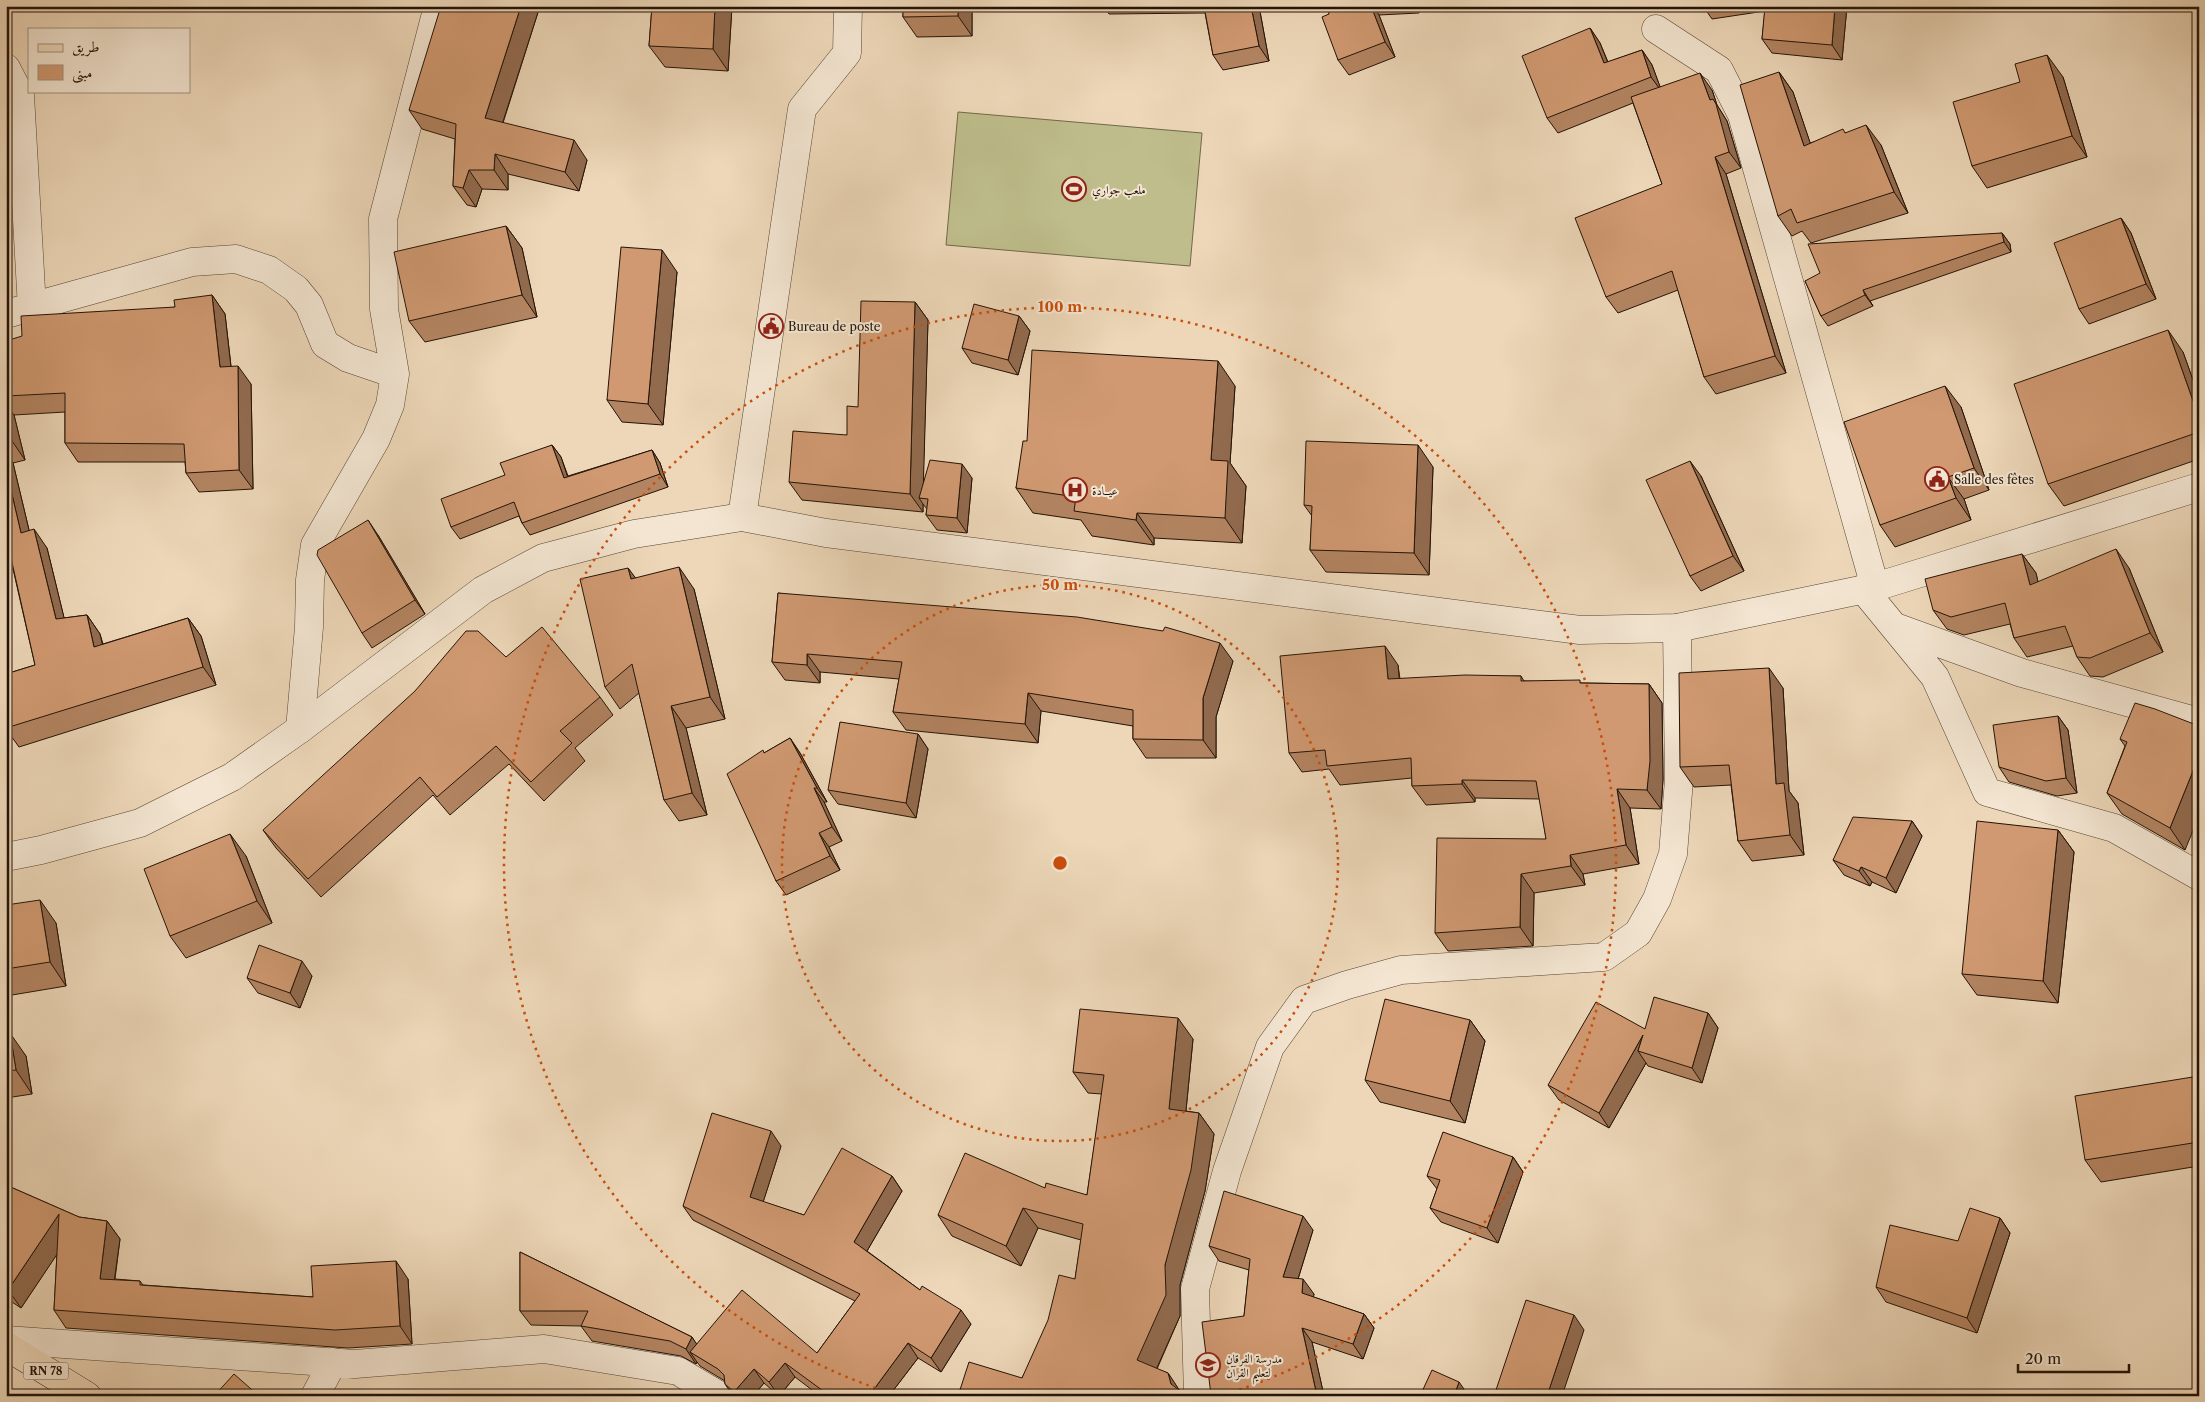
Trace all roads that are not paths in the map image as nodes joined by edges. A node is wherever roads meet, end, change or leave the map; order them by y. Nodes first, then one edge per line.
1 (438, 6) edge
2 (848, 6) edge
3 (1656, 28) dead end
4 (6, 68) edge
5 (32, 308) junction
6 (6, 314) edge
7 (395, 374) junction
8 (2199, 487) edge
9 (742, 517) junction
10 (1869, 588) junction
11 (1894, 626) junction
12 (1677, 628) junction
13 (2199, 722) edge
14 (300, 729) junction
15 (6, 856) edge
16 (2199, 876) edge
17 (6, 1340) edge
18 (6, 1346) edge
19 (334, 1362) junction
20 (86, 1396) edge
21 (315, 1396) edge
22 (720, 1396) edge
23 (1198, 1396) edge

1 - 7 street
2 - 9 street
3 - 10 street
4 - 5 street
5 - 6 street
5 - 7 street
7 - 14 street
8 - 10 street
9 - 12 street
9 - 14 street
10 - 11 street
10 - 12 street
11 - 13 street
11 - 16 street
12 - 23 street
14 - 15 street
17 - 19 street
18 - 20 main road, RN 78
19 - 21 street
19 - 22 street

